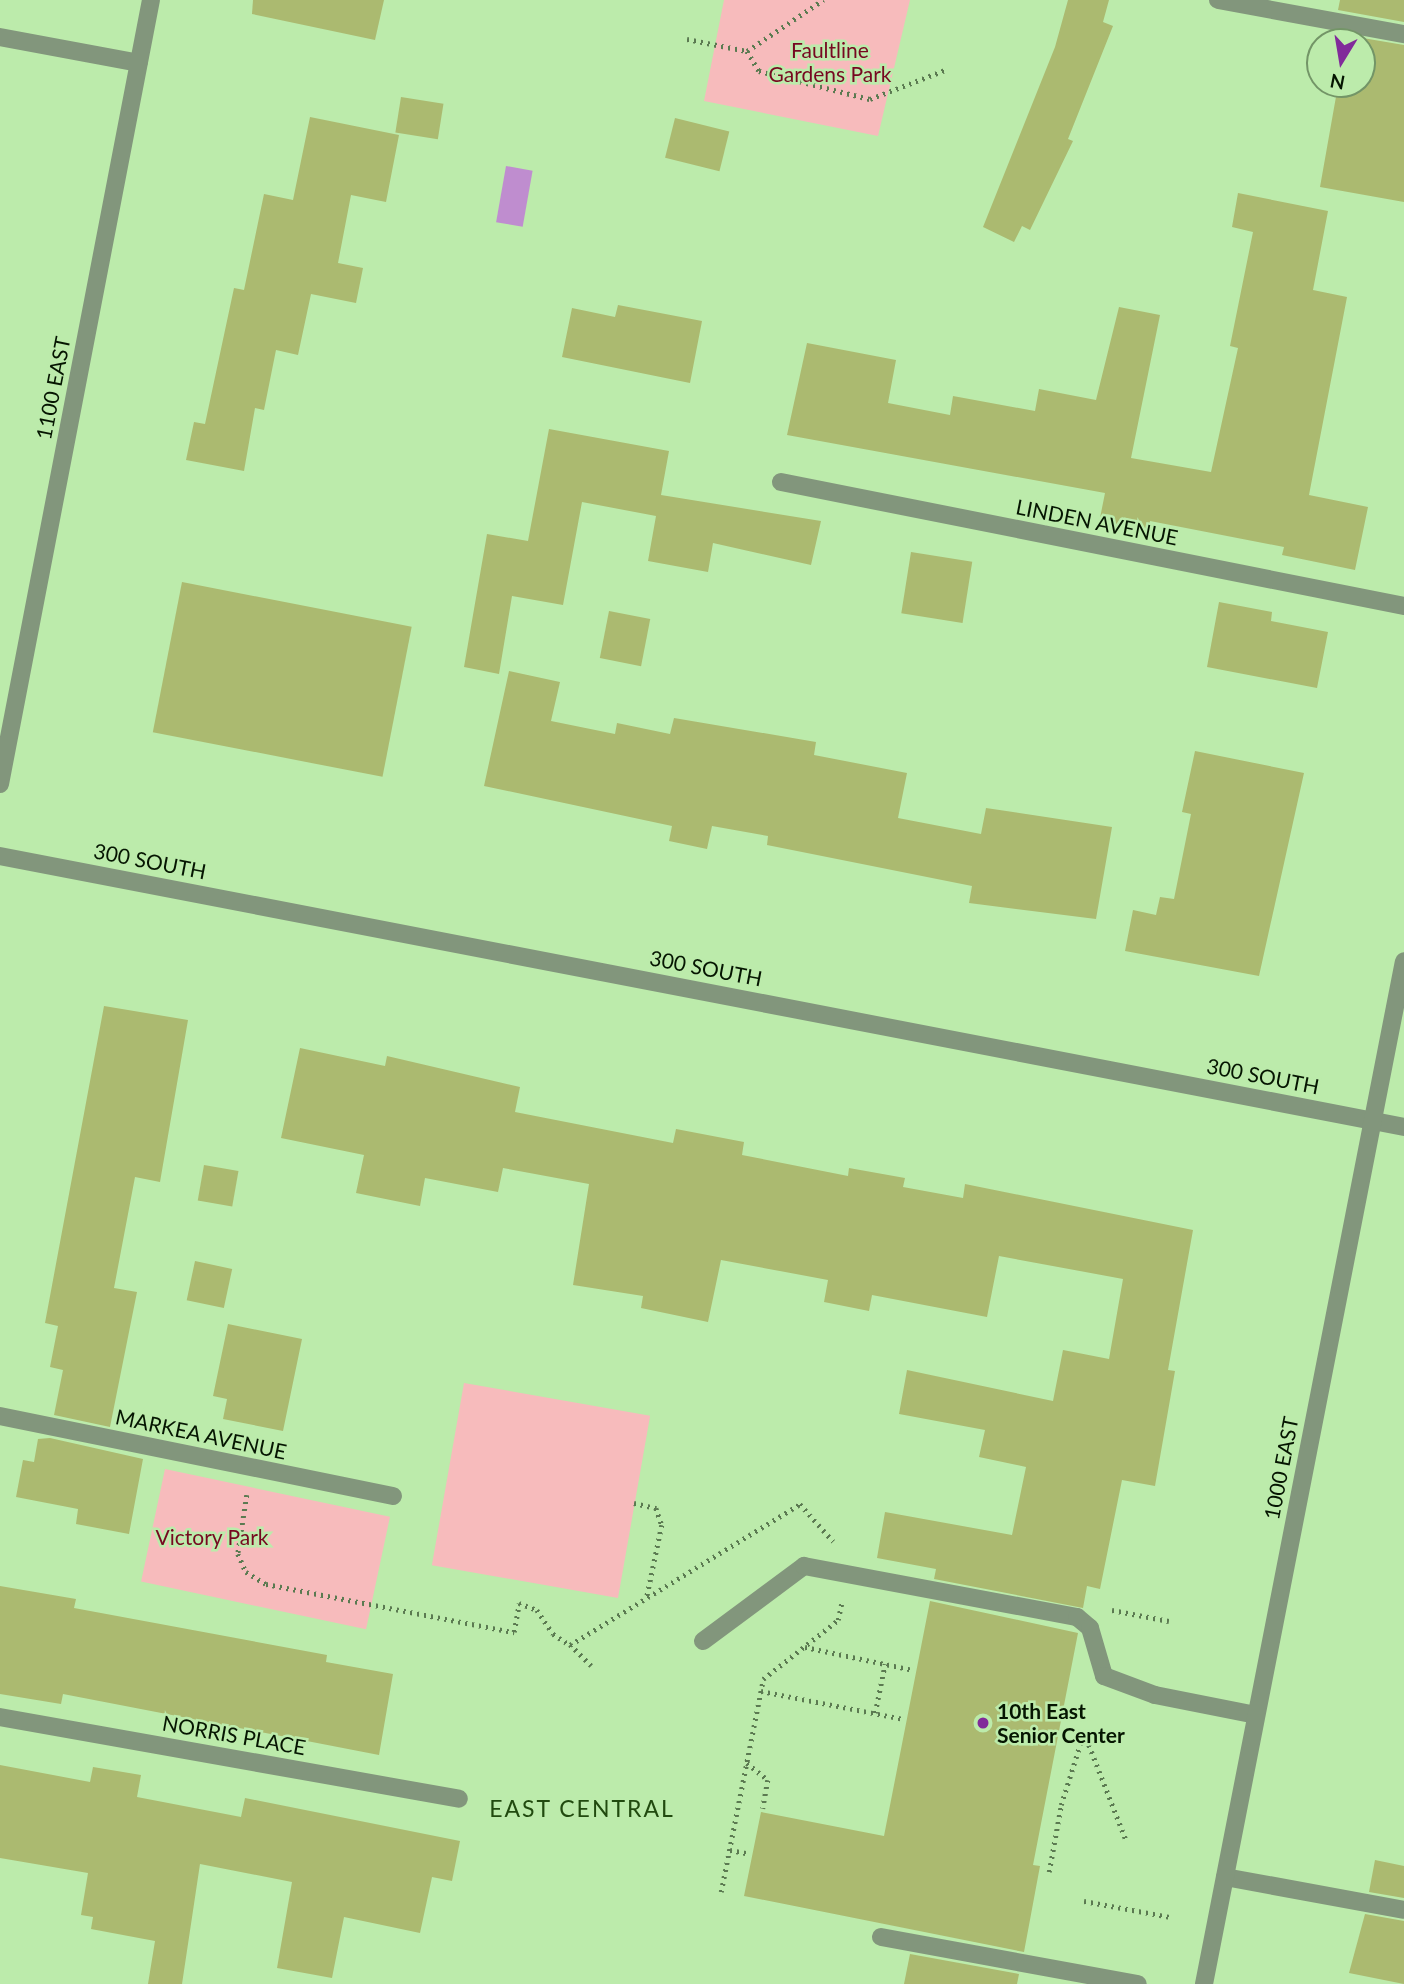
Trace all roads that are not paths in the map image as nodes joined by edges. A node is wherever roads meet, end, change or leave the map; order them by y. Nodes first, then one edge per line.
1 (151, 0) edge
2 (1218, 0) edge
3 (1404, 34) edge
4 (0, 37) edge
5 (139, 63) junction
6 (781, 482) dead end
7 (1404, 606) edge
8 (0, 784) edge
9 (0, 856) edge
10 (1404, 961) edge
11 (1373, 1121) junction
12 (1404, 1127) edge
13 (0, 1416) edge
14 (394, 1496) dead end
15 (703, 1641) dead end
16 (1256, 1714) junction
17 (0, 1717) edge
18 (459, 1799) dead end
19 (1225, 1877) junction
20 (1404, 1910) edge
21 (881, 1937) dead end
22 (1138, 1984) edge
23 (1204, 1984) edge

1 - 5 street, 1100 EAST
2 - 3 street
4 - 5 street
5 - 8 street, 1100 EAST
6 - 7 street, LINDEN AVENUE
9 - 11 street, 300 SOUTH
10 - 11 street, 1000 EAST
11 - 12 street, 300 SOUTH
11 - 16 street, 1000 EAST
13 - 14 street, MARKEA AVENUE
15 - 16 street
16 - 19 street, 1000 EAST
17 - 18 street, NORRIS PLACE
19 - 20 street
19 - 23 street, 1000 EAST
21 - 22 street

